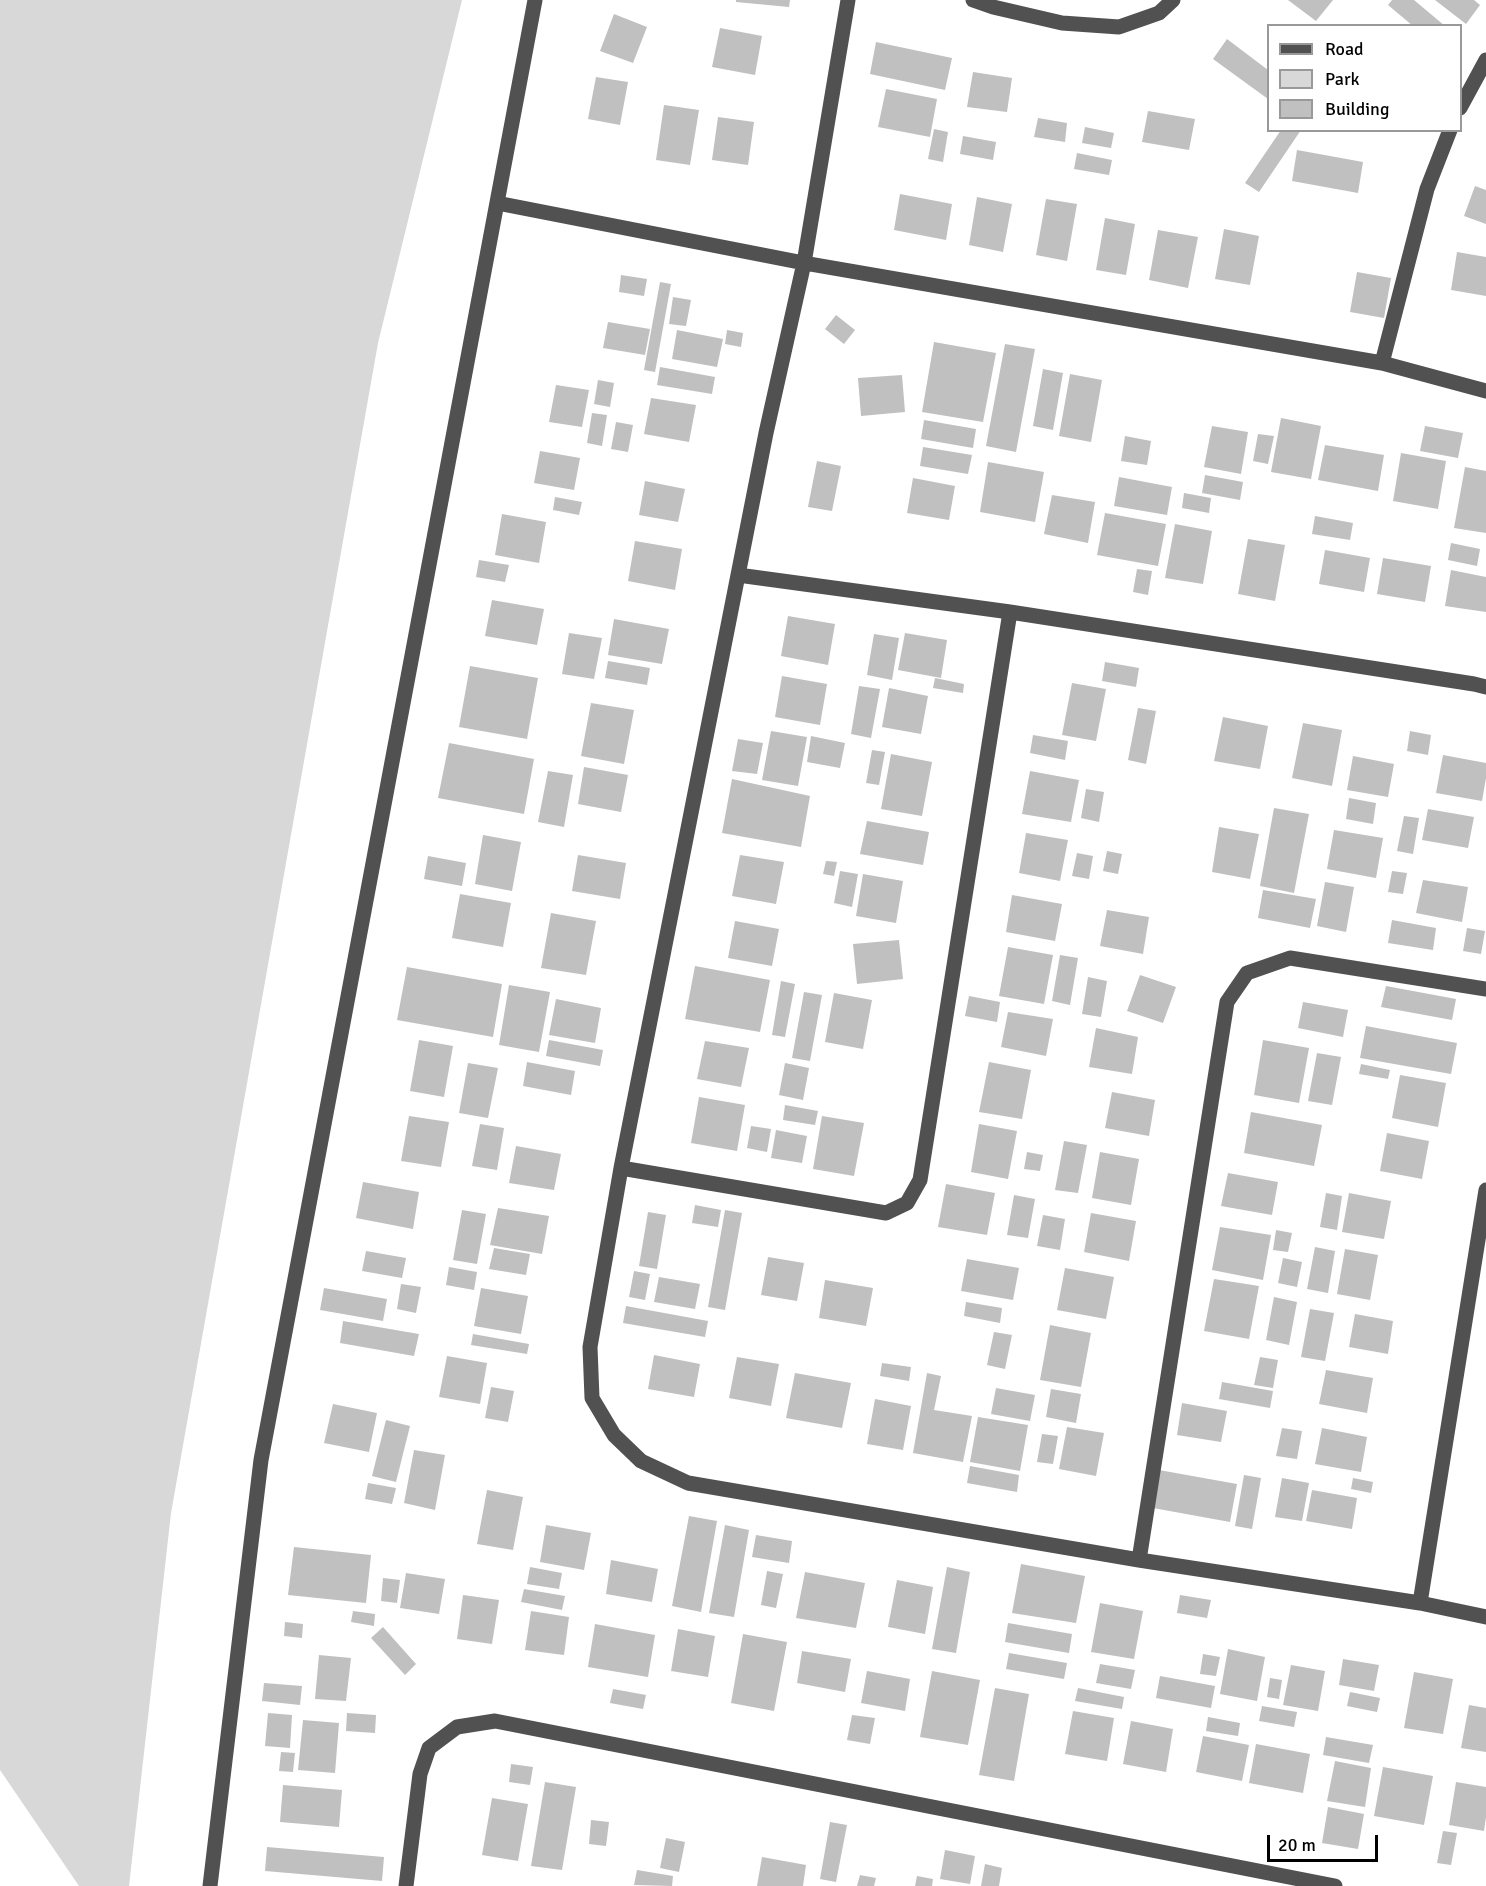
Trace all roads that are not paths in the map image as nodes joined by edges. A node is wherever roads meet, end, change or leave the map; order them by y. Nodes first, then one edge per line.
1 (535, 0) edge
2 (848, 0) edge
3 (973, 0) edge
4 (1173, 0) edge
5 (1486, 60) edge
6 (1462, 106) edge
7 (1449, 132) edge
8 (497, 203) junction
9 (804, 263) junction
10 (1382, 363) junction
11 (1486, 391) edge
12 (738, 574) junction
13 (1010, 612) junction
14 (1486, 687) edge
15 (1486, 989) edge
16 (621, 1168) junction
17 (1486, 1190) edge
18 (1139, 1560) junction
19 (1420, 1603) junction
20 (1486, 1617) edge
21 (210, 1886) edge
22 (406, 1886) edge
23 (1335, 1886) edge

1 - 8 street
2 - 9 street
3 - 4 street
5 - 6 street
7 - 10 street
8 - 9 street
8 - 21 street
9 - 10 street
9 - 12 street
10 - 11 street
12 - 13 street
12 - 16 street
13 - 14 street
13 - 16 street
15 - 18 street
16 - 18 street
17 - 19 street
18 - 19 street
19 - 20 street
22 - 23 street

